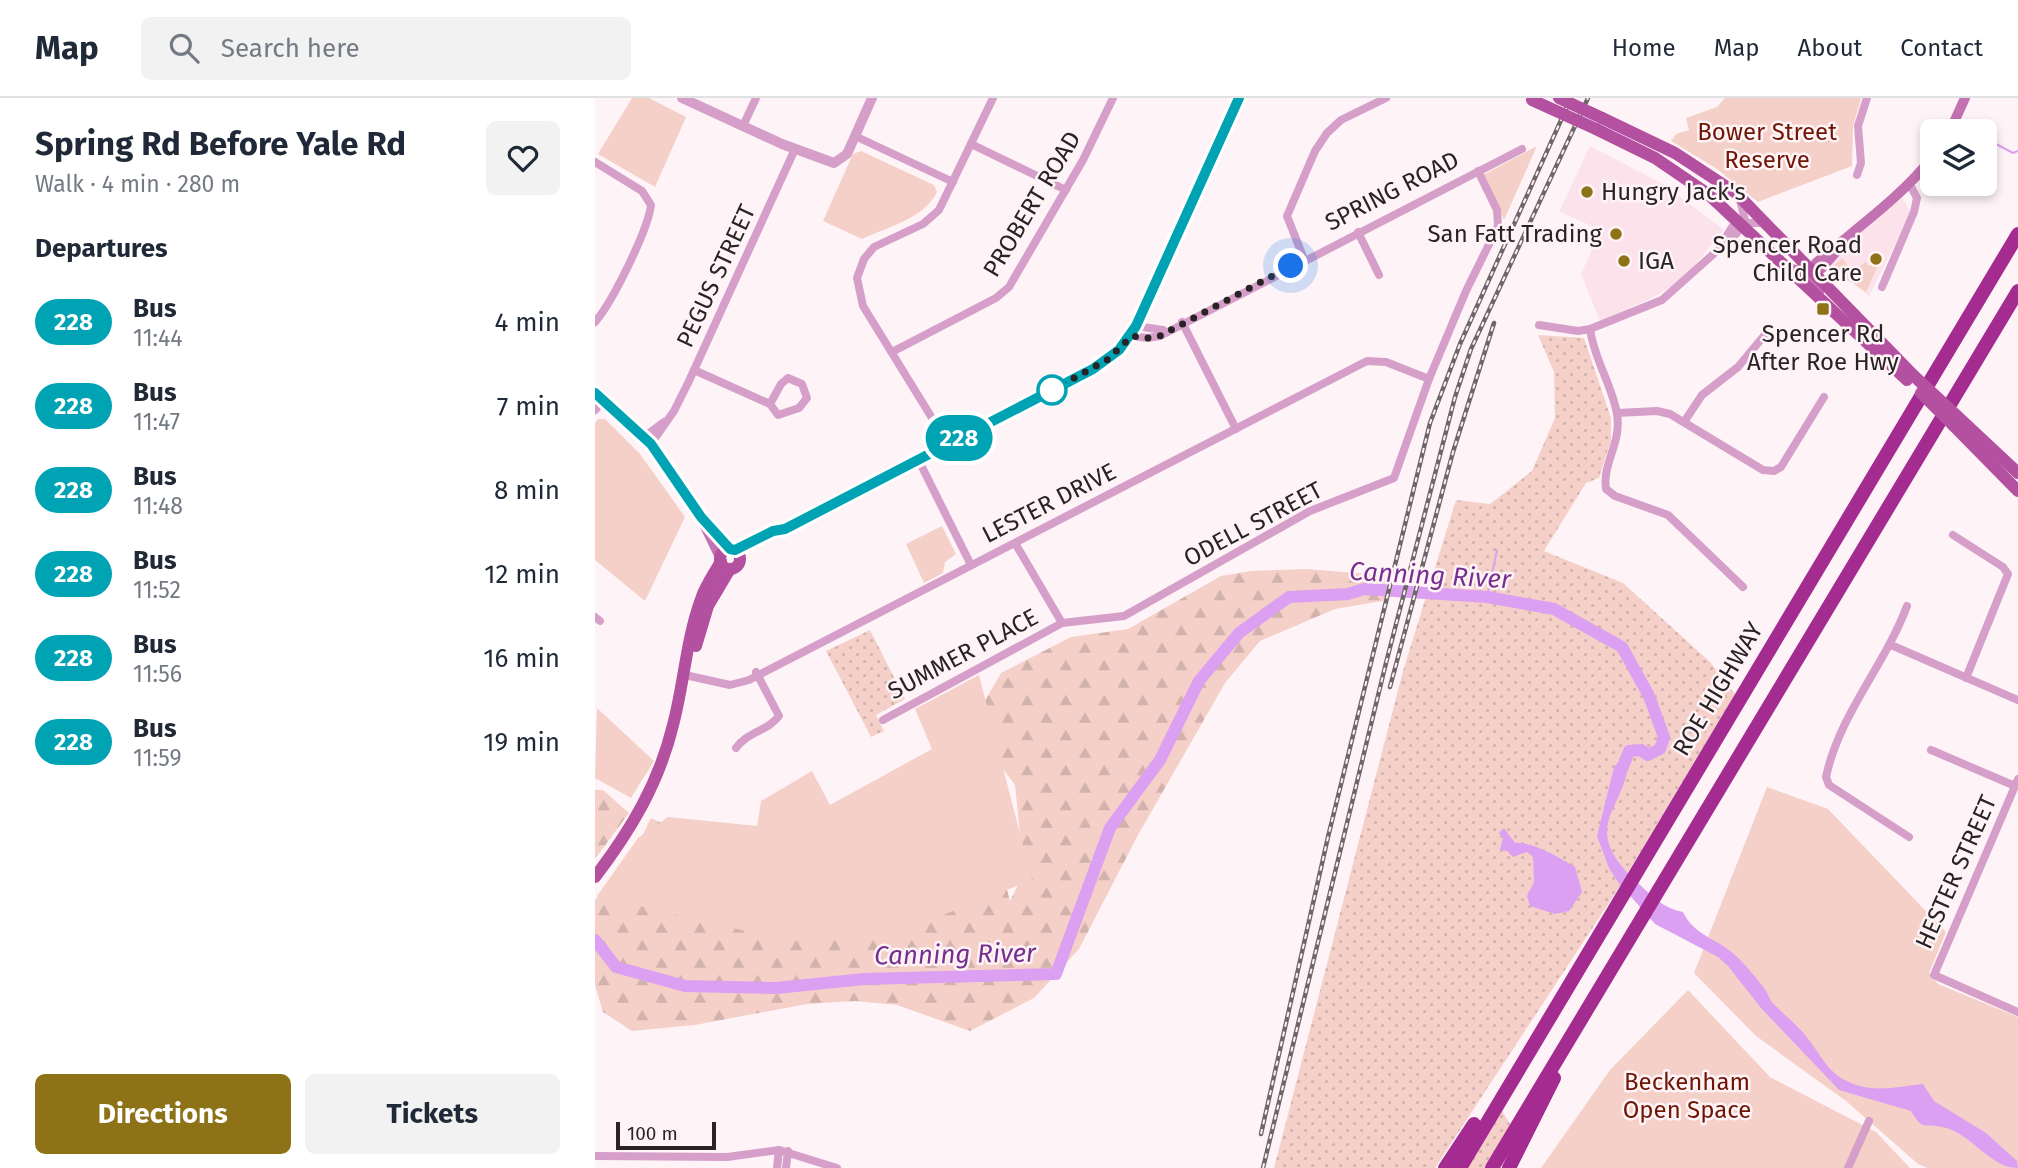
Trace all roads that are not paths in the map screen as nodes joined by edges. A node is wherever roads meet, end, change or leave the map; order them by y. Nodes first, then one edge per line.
1 (682, 98) edge
2 (756, 98) edge
3 (872, 98) edge
4 (993, 98) edge
5 (1113, 98) edge
6 (1239, 98) edge
7 (1387, 98) edge
8 (1559, 98) edge
9 (1867, 98) edge
10 (1965, 98) edge
11 (1531, 99) edge
12 (1955, 119) edge
13 (1599, 124) junction
14 (743, 126) junction
15 (855, 136) junction
16 (1646, 139) junction
17 (971, 144) junction
18 (795, 149) junction
19 (1522, 149) dead end
20 (595, 162) edge
21 (1478, 171) junction
22 (1920, 171) edge
23 (1857, 175) dead end
24 (953, 182) junction
25 (1907, 186) junction
26 (1698, 187) junction
27 (1066, 190) junction
28 (1736, 193) junction
29 (1768, 224) junction
30 (1743, 225) junction
31 (1358, 232) junction
32 (2018, 234) edge
33 (1304, 259) junction
34 (1787, 268) junction
35 (1814, 270) junction
36 (1380, 275) dead end
37 (1882, 287) dead end
38 (2018, 291) edge
39 (595, 322) edge
40 (1182, 322) junction
41 (1539, 325) dead end
42 (1590, 329) junction
43 (1134, 331) junction
44 (1769, 331) dead end
45 (1858, 332) junction
46 (892, 352) junction
47 (694, 370) junction
48 (1429, 379) junction
49 (1912, 380) junction
50 (599, 397) edge
51 (1824, 397) dead end
52 (770, 404) junction
53 (595, 410) edge
54 (1617, 413) junction
55 (1955, 421) junction
56 (1684, 422) junction
57 (1236, 429) junction
58 (647, 440) junction
59 (948, 444) junction
60 (918, 459) junction
61 (1774, 471) junction
62 (2018, 473) edge
63 (1776, 481) dead end
64 (2018, 491) edge
65 (1953, 535) dead end
66 (1015, 543) junction
67 (729, 558) junction
68 (971, 565) junction
69 (1743, 587) dead end
70 (1907, 606) dead end
71 (1062, 623) junction
72 (1891, 645) junction
73 (757, 674) junction
74 (685, 675) junction
75 (1966, 678) junction
76 (2018, 700) edge
77 (883, 720) dead end
78 (736, 748) dead end
79 (1931, 750) dead end
80 (2016, 782) edge
81 (1909, 837) dead end
82 (598, 873) edge
83 (1559, 998) junction
84 (2018, 1001) edge
85 (1587, 1011) junction
86 (2016, 1011) edge
87 (1869, 1121) dead end
88 (783, 1151) junction
89 (595, 1156) edge
90 (777, 1168) edge
91 (786, 1168) edge
92 (837, 1168) edge
93 (1445, 1168) edge
94 (1459, 1168) edge
95 (1492, 1168) edge
96 (1509, 1168) edge
97 (1848, 1168) edge

1 - 14 street
2 - 14 street
3 - 15 street
4 - 17 street
5 - 27 street, PROBERT ROAD
6 - 43 main road
7 - 33 street
8 - 13 main road, bridge
9 - 23 street
10 - 12 main road
11 - 13 main road, bridge
13 - 16 main road
13 - 26 main road
14 - 18 street
15 - 18 street
15 - 24 street
16 - 26 main road
16 - 28 main road
17 - 24 street
17 - 27 street
18 - 47 street, PEGUS STREET
19 - 21 street, SPRING ROAD
20 - 39 street
21 - 31 street, SPRING ROAD
21 - 48 street, ODELL STREET
22 - 25 main road
24 - 46 street
25 - 35 main road
25 - 37 street
26 - 30 main road
27 - 46 street, PROBERT ROAD
28 - 29 main road
28 - 30 street
29 - 30 street
29 - 35 main road
30 - 34 main road
30 - 42 street
31 - 33 street, SPRING ROAD
31 - 36 street
32 - 83 highway, ROE HIGHWAY
33 - 40 street, SPRING ROAD
34 - 35 main road
34 - 45 main road
35 - 45 main road
35 - 49 main road
38 - 85 highway
40 - 43 street, SPRING ROAD
40 - 57 street
41 - 42 street
42 - 54 street
43 - 59 main road
44 - 56 street
45 - 49 main road
46 - 59 street
47 - 52 street
47 - 58 street, PEGUS STREET
48 - 57 street, LESTER DRIVE
48 - 71 street, ODELL STREET
49 - 55 main road, bridge
50 - 53 street
50 - 58 main road
51 - 61 street
52 - 52 street
54 - 56 street
54 - 69 street
55 - 62 main road
55 - 64 main road
56 - 61 street
57 - 66 street, LESTER DRIVE
58 - 67 main road
59 - 60 main road
60 - 67 main road
60 - 68 street
61 - 63 street
65 - 75 street
66 - 68 street, LESTER DRIVE
66 - 71 street
67 - 74 main road
68 - 73 street, LESTER DRIVE
70 - 72 street
71 - 77 street, SUMMER PLACE
72 - 75 street
72 - 81 street
73 - 74 street, LESTER DRIVE
73 - 78 street
74 - 82 main road
75 - 76 street
79 - 80 street
80 - 86 street, HESTER STREET
83 - 93 highway
83 - 94 highway, ROE HIGHWAY
84 - 86 street
85 - 95 highway
85 - 96 highway
87 - 97 street
88 - 89 street
88 - 90 street
88 - 91 street
88 - 92 street

